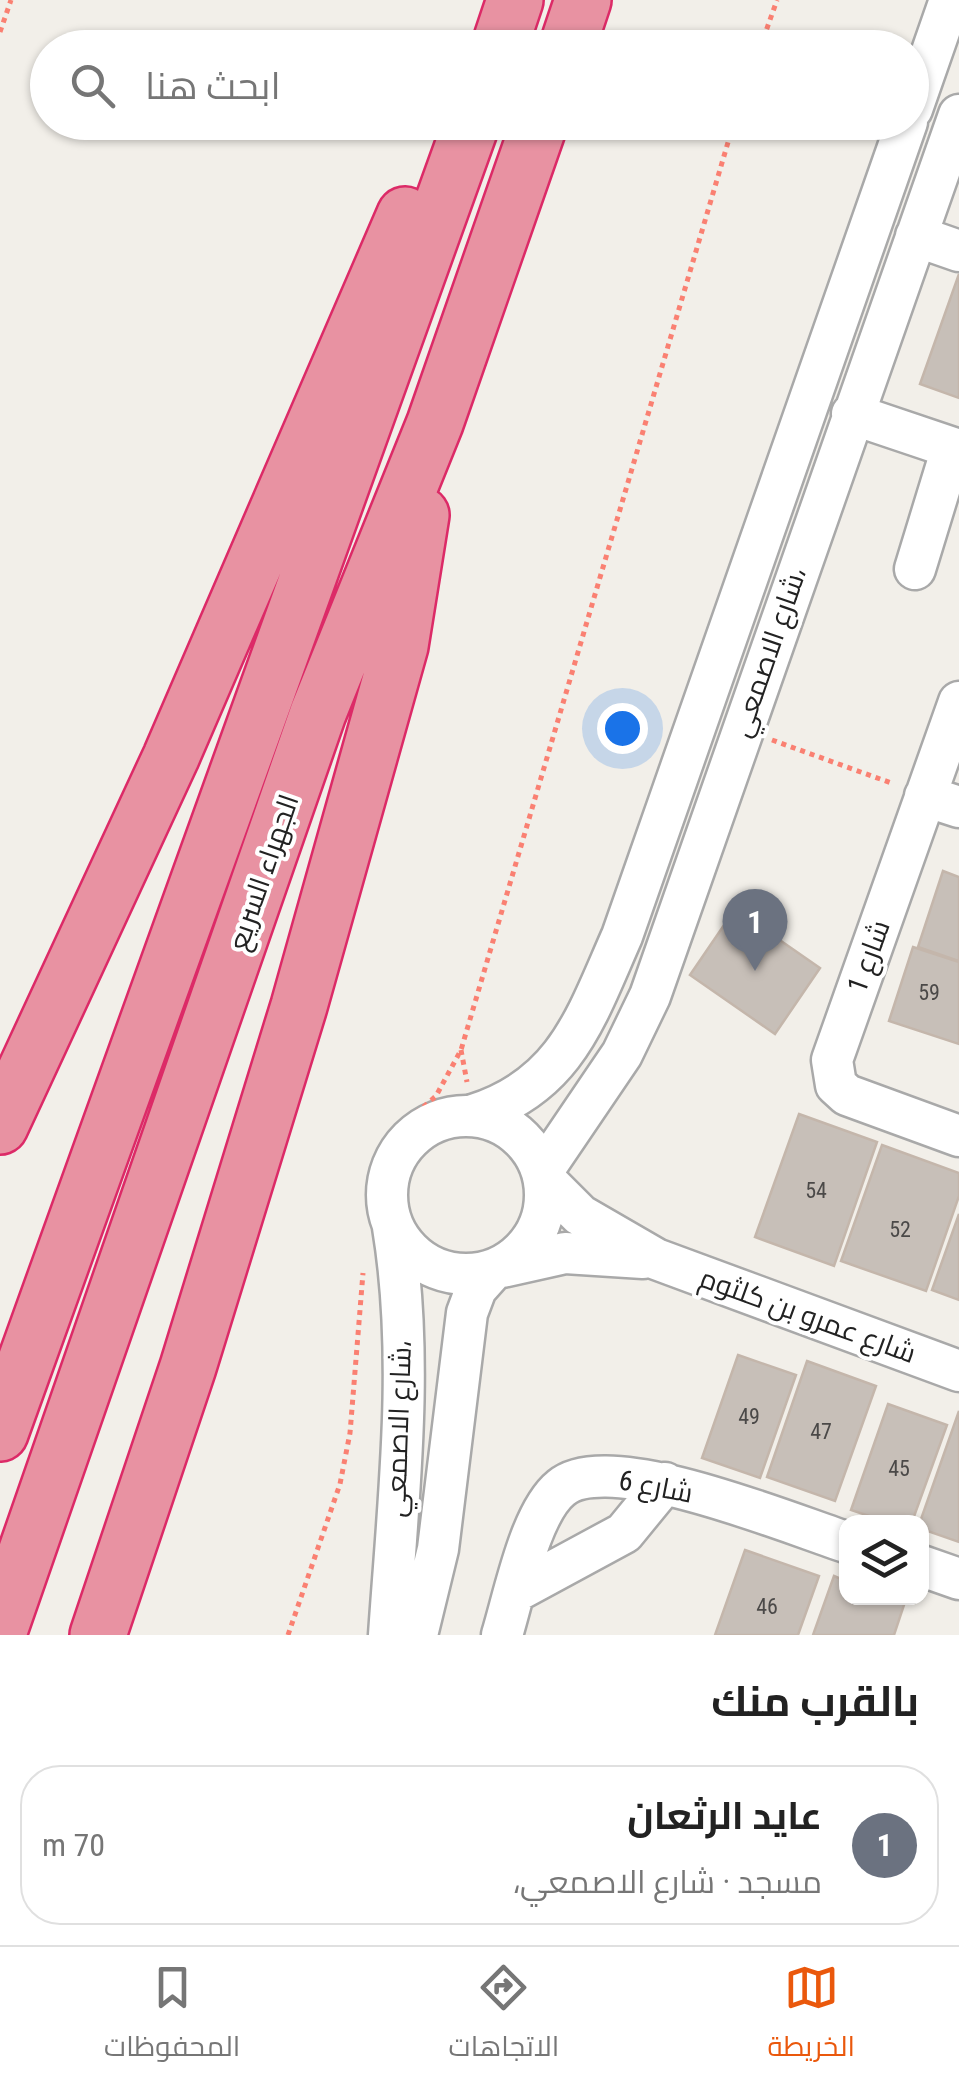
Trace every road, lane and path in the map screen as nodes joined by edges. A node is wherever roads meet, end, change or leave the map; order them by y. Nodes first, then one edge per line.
1 (11, 0) edge
2 (583, 0) edge
3 (777, 0) edge
4 (950, 0) edge
5 (573, 30) edge
6 (766, 30) edge
7 (0, 32) edge
8 (929, 60) edge
9 (959, 115) edge
10 (442, 140) edge
11 (466, 140) edge
12 (534, 140) edge
13 (729, 140) edge
14 (901, 140) edge
15 (916, 236) junction
16 (959, 252) edge
17 (852, 414) junction
18 (435, 423) junction
19 (956, 449) edge
20 (915, 569) dead end
21 (959, 702) edge
22 (741, 729) junction
23 (942, 801) edge
24 (473, 1115) junction
25 (0, 1126) edge
26 (959, 1136) edge
27 (544, 1176) junction
28 (384, 1219) junction
29 (656, 1259) junction
30 (364, 1261) dead end
31 (496, 1269) junction
32 (959, 1370) edge
33 (0, 1433) edge
34 (665, 1483) junction
35 (839, 1540) edge
36 (929, 1568) edge
37 (959, 1578) edge
38 (516, 1592) junction
39 (0, 1628) edge
40 (98, 1635) edge
41 (288, 1635) edge
42 (389, 1635) edge
43 (417, 1635) edge
44 (502, 1635) edge

1 - 7 path
2 - 5 highway
3 - 6 path
4 - 8 street
9 - 15 street, شارع الاصمعي،
10 - 25 highway
11 - 33 highway, الجهراء السريع
12 - 18 highway, الجهراء السريع
13 - 28 path
14 - 24 street, شارع الاصمعي،
15 - 16 street
15 - 17 street, شارع الاصمعي،
17 - 19 street
17 - 22 street, شارع الاصمعي،
18 - 39 highway, الجهراء السريع
18 - 40 highway
19 - 20 street
21 - 23 street, شارع 1
22 - 23 path
22 - 27 street, شارع الاصمعي،
23 - 26 street, شارع 1
24 - 27 street
24 - 28 street
27 - 29 street, شارع عمرو بن كلثوم
27 - 31 street
28 - 31 street
28 - 42 street, شارع الاصمعي،
29 - 31 street, شارع عمرو بن كلثوم
29 - 32 street, شارع عمرو بن كلثوم
30 - 41 path
31 - 43 street, شارع الاصمعي،
34 - 35 street, شارع 6
34 - 38 street
34 - 38 street, شارع 6
36 - 37 street
38 - 44 street, شارع 6

